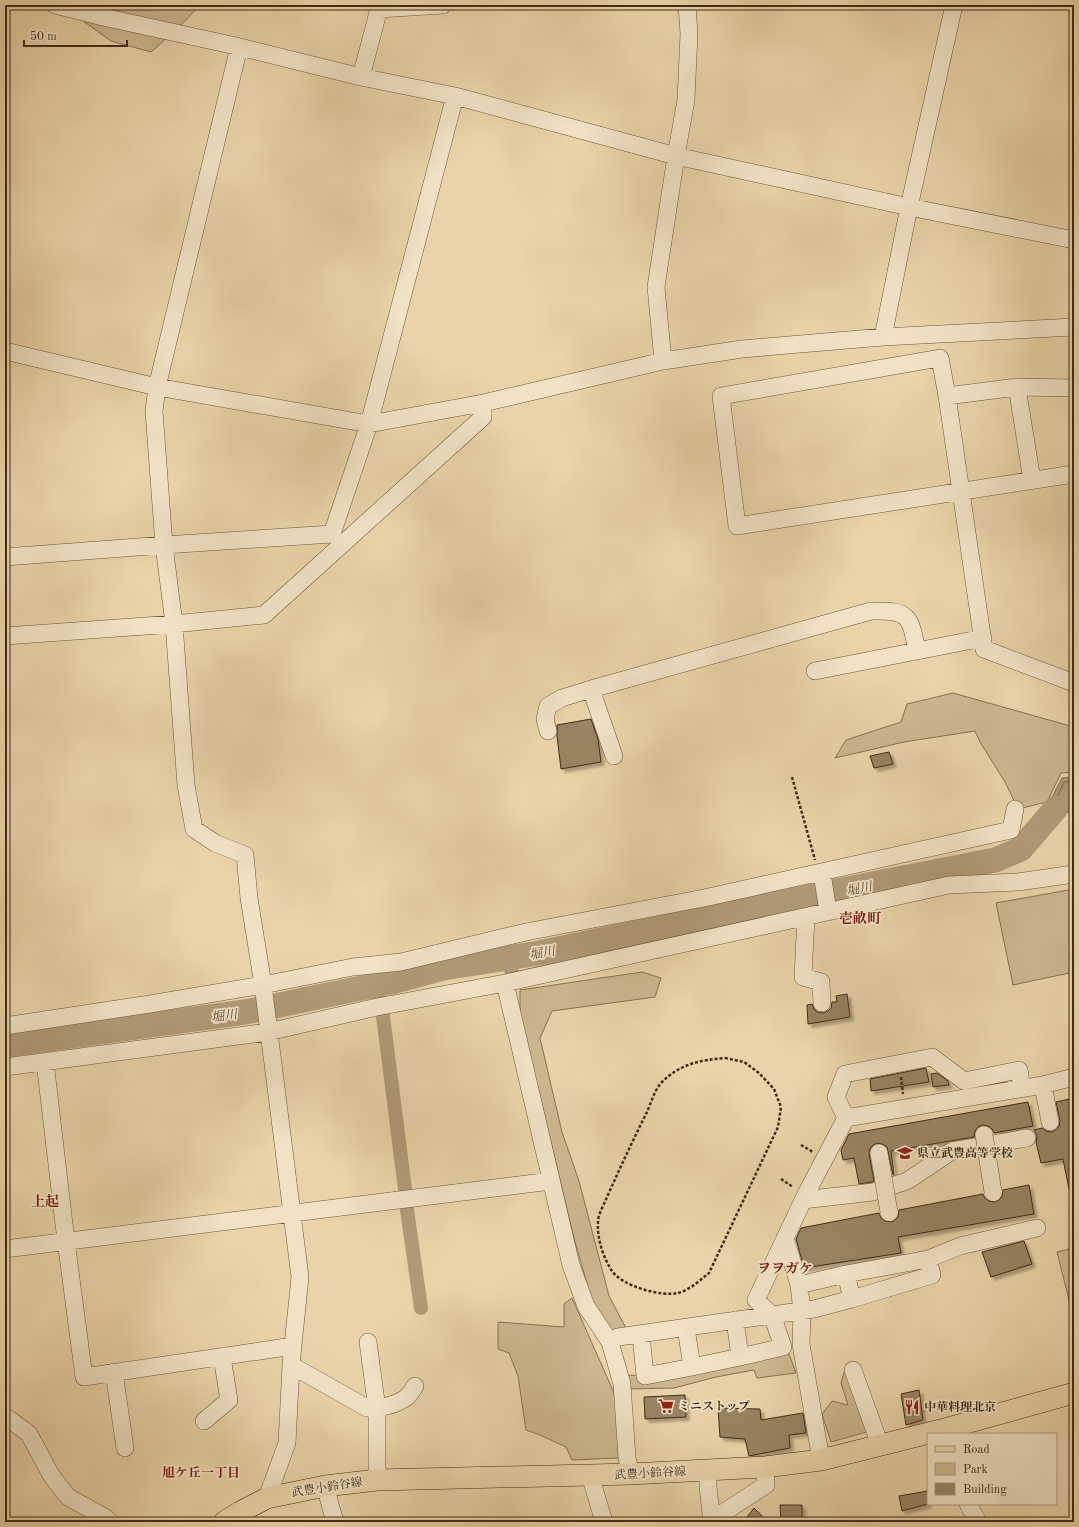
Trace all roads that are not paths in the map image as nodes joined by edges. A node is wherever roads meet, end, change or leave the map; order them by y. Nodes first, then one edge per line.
1 (55, 5) edge
2 (443, 5) edge
3 (687, 5) edge
4 (954, 5) edge
5 (380, 7) edge
6 (239, 47) junction
7 (362, 76) junction
8 (455, 96) junction
9 (676, 156) junction
10 (909, 207) junction
11 (1074, 240) edge
12 (1074, 327) edge
13 (883, 337) junction
14 (5, 351) edge
15 (663, 361) junction
16 (157, 387) junction
17 (1017, 387) junction
18 (1074, 388) edge
19 (947, 396) junction
20 (483, 403) junction
21 (370, 424) junction
22 (1074, 474) edge
23 (1032, 480) junction
24 (962, 491) junction
25 (164, 545) junction
26 (5, 557) edge
27 (174, 624) junction
28 (5, 636) edge
29 (983, 638) junction
30 (917, 651) junction
31 (814, 671) dead end
32 (1074, 683) edge
33 (591, 689) junction
34 (548, 731) dead end
35 (614, 756) dead end
36 (1015, 809) dead end
37 (822, 873) junction
38 (1074, 874) edge
39 (828, 912) junction
40 (806, 916) junction
41 (505, 984) junction
42 (263, 985) junction
43 (822, 1003) dead end
44 (5, 1026) edge
45 (268, 1032) junction
46 (45, 1062) junction
47 (5, 1067) edge
48 (1074, 1077) edge
49 (1043, 1084) junction
50 (1022, 1088) junction
51 (846, 1118) junction
52 (1050, 1122) dead end
53 (984, 1135) dead end
54 (1027, 1138) dead end
55 (879, 1153) dead end
56 (552, 1181) junction
57 (993, 1192) dead end
58 (803, 1200) junction
59 (889, 1212) dead end
60 (293, 1213) junction
61 (1037, 1228) dead end
62 (785, 1238) junction
63 (66, 1241) junction
64 (5, 1249) edge
65 (928, 1259) junction
66 (846, 1274) junction
67 (799, 1285) junction
68 (852, 1299) junction
69 (802, 1311) junction
70 (772, 1315) junction
71 (735, 1320) junction
72 (686, 1328) junction
73 (641, 1334) junction
74 (368, 1342) dead end
75 (610, 1342) junction
76 (293, 1346) junction
77 (222, 1357) junction
78 (740, 1357) junction
79 (291, 1365) junction
80 (692, 1367) junction
81 (853, 1370) dead end
82 (114, 1372) junction
83 (415, 1386) dead end
84 (1072, 1393) edge
85 (377, 1409) junction
86 (5, 1418) edge
87 (204, 1421) dead end
88 (941, 1432) edge
89 (927, 1435) edge
90 (880, 1445) junction
91 (125, 1448) dead end
92 (821, 1460) junction
93 (765, 1467) junction
94 (708, 1470) junction
95 (631, 1474) junction
96 (590, 1475) junction
97 (377, 1480) junction
98 (325, 1486) junction
99 (267, 1498) junction
100 (969, 1505) edge
101 (712, 1521) edge
102 (110, 1522) edge
103 (224, 1522) edge
104 (334, 1522) edge
105 (604, 1522) edge
106 (978, 1522) edge

1 - 6 street
2 - 5 street
3 - 9 street
4 - 10 street
5 - 7 street
6 - 7 street
6 - 16 street
7 - 8 street
8 - 9 street
8 - 21 street
9 - 10 street
9 - 15 street
10 - 11 street
10 - 13 street
12 - 13 street
13 - 15 street
14 - 16 street
15 - 20 street
16 - 21 street
16 - 25 street
17 - 18 street
17 - 19 street
17 - 23 street
19 - 24 street
19 - 24 street
20 - 21 street
20 - 27 street
21 - 25 street
22 - 23 street
23 - 24 street
24 - 29 street
25 - 26 street
25 - 27 street
27 - 28 street
27 - 42 street
29 - 30 street
29 - 32 street
30 - 31 street
30 - 33 street
33 - 34 street
33 - 35 street
36 - 37 street
37 - 39 street
37 - 42 street
38 - 39 street
39 - 40 street
40 - 41 street
40 - 43 street
41 - 45 street
41 - 56 street
42 - 44 street
42 - 45 street
45 - 46 street
45 - 60 street
46 - 47 street
46 - 63 street
48 - 49 street
49 - 50 street
49 - 52 street
50 - 51 street
50 - 51 street
51 - 58 street
53 - 57 street, bridge
54 - 58 street
55 - 59 street, bridge
56 - 60 street
56 - 75 street
58 - 62 street
60 - 63 street
60 - 76 street
61 - 65 street
62 - 67 street
62 - 70 street
63 - 64 street
63 - 82 street
65 - 66 street
65 - 68 street
66 - 67 street
66 - 68 street
67 - 69 street
68 - 69 street
69 - 70 street
69 - 92 street
70 - 71 street
70 - 78 street
71 - 72 street
71 - 78 street
72 - 73 street
72 - 80 street
73 - 75 street
73 - 80 street
74 - 85 street
75 - 95 street
76 - 77 street
76 - 79 street
77 - 82 street
77 - 87 street
78 - 80 street
79 - 85 street
79 - 99 street
81 - 90 street
82 - 91 street
83 - 85 street
84 - 88 main road, 武豊小鈴谷線
85 - 97 street
86 - 102 street
89 - 90 main road, 武豊小鈴谷線
90 - 92 main road, 武豊小鈴谷線
92 - 93 main road, 武豊小鈴谷線
93 - 94 main road, 武豊小鈴谷線
93 - 101 street
94 - 95 main road, 武豊小鈴谷線
94 - 101 street
95 - 96 main road, 武豊小鈴谷線
96 - 97 main road, 武豊小鈴谷線
96 - 105 street
97 - 98 main road, 武豊小鈴谷線
98 - 99 main road, 武豊小鈴谷線
98 - 104 street
99 - 103 main road, 武豊小鈴谷線
100 - 106 street

